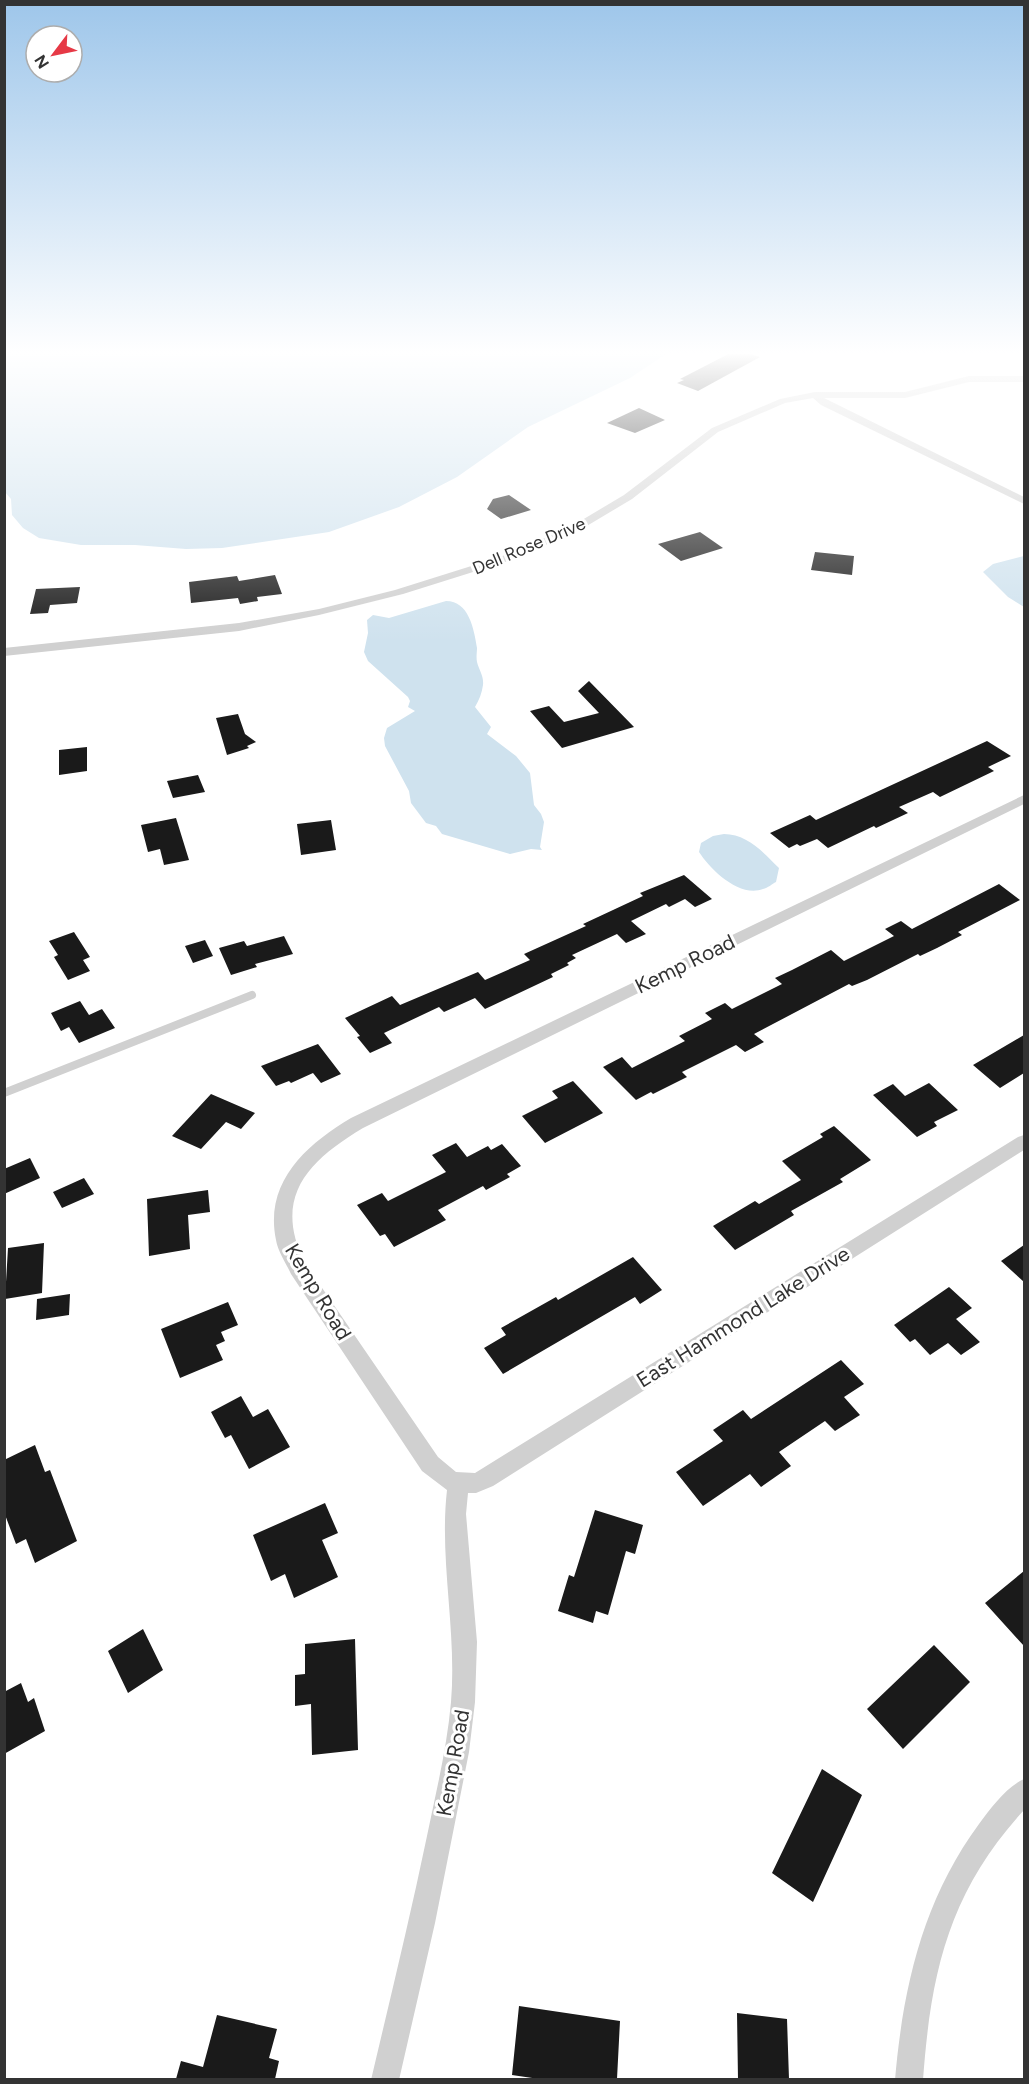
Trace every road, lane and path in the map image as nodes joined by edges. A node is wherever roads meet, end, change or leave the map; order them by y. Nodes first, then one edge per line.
1 (691, 447) edge
2 (914, 447) edge
3 (1024, 501) edge
4 (4, 652) edge
5 (1024, 799) edge
6 (252, 995) dead end
7 (4, 1093) edge
8 (1024, 1142) edge
9 (458, 1483) junction
10 (1024, 1792) edge
11 (385, 2079) edge
12 (909, 2079) edge

1 - 4 street, Dell Rose Drive
2 - 3 street
5 - 9 street, Kemp Road
6 - 7 lane
8 - 9 street, East Hammond Lake Drive
9 - 11 street, Kemp Road
10 - 12 street

